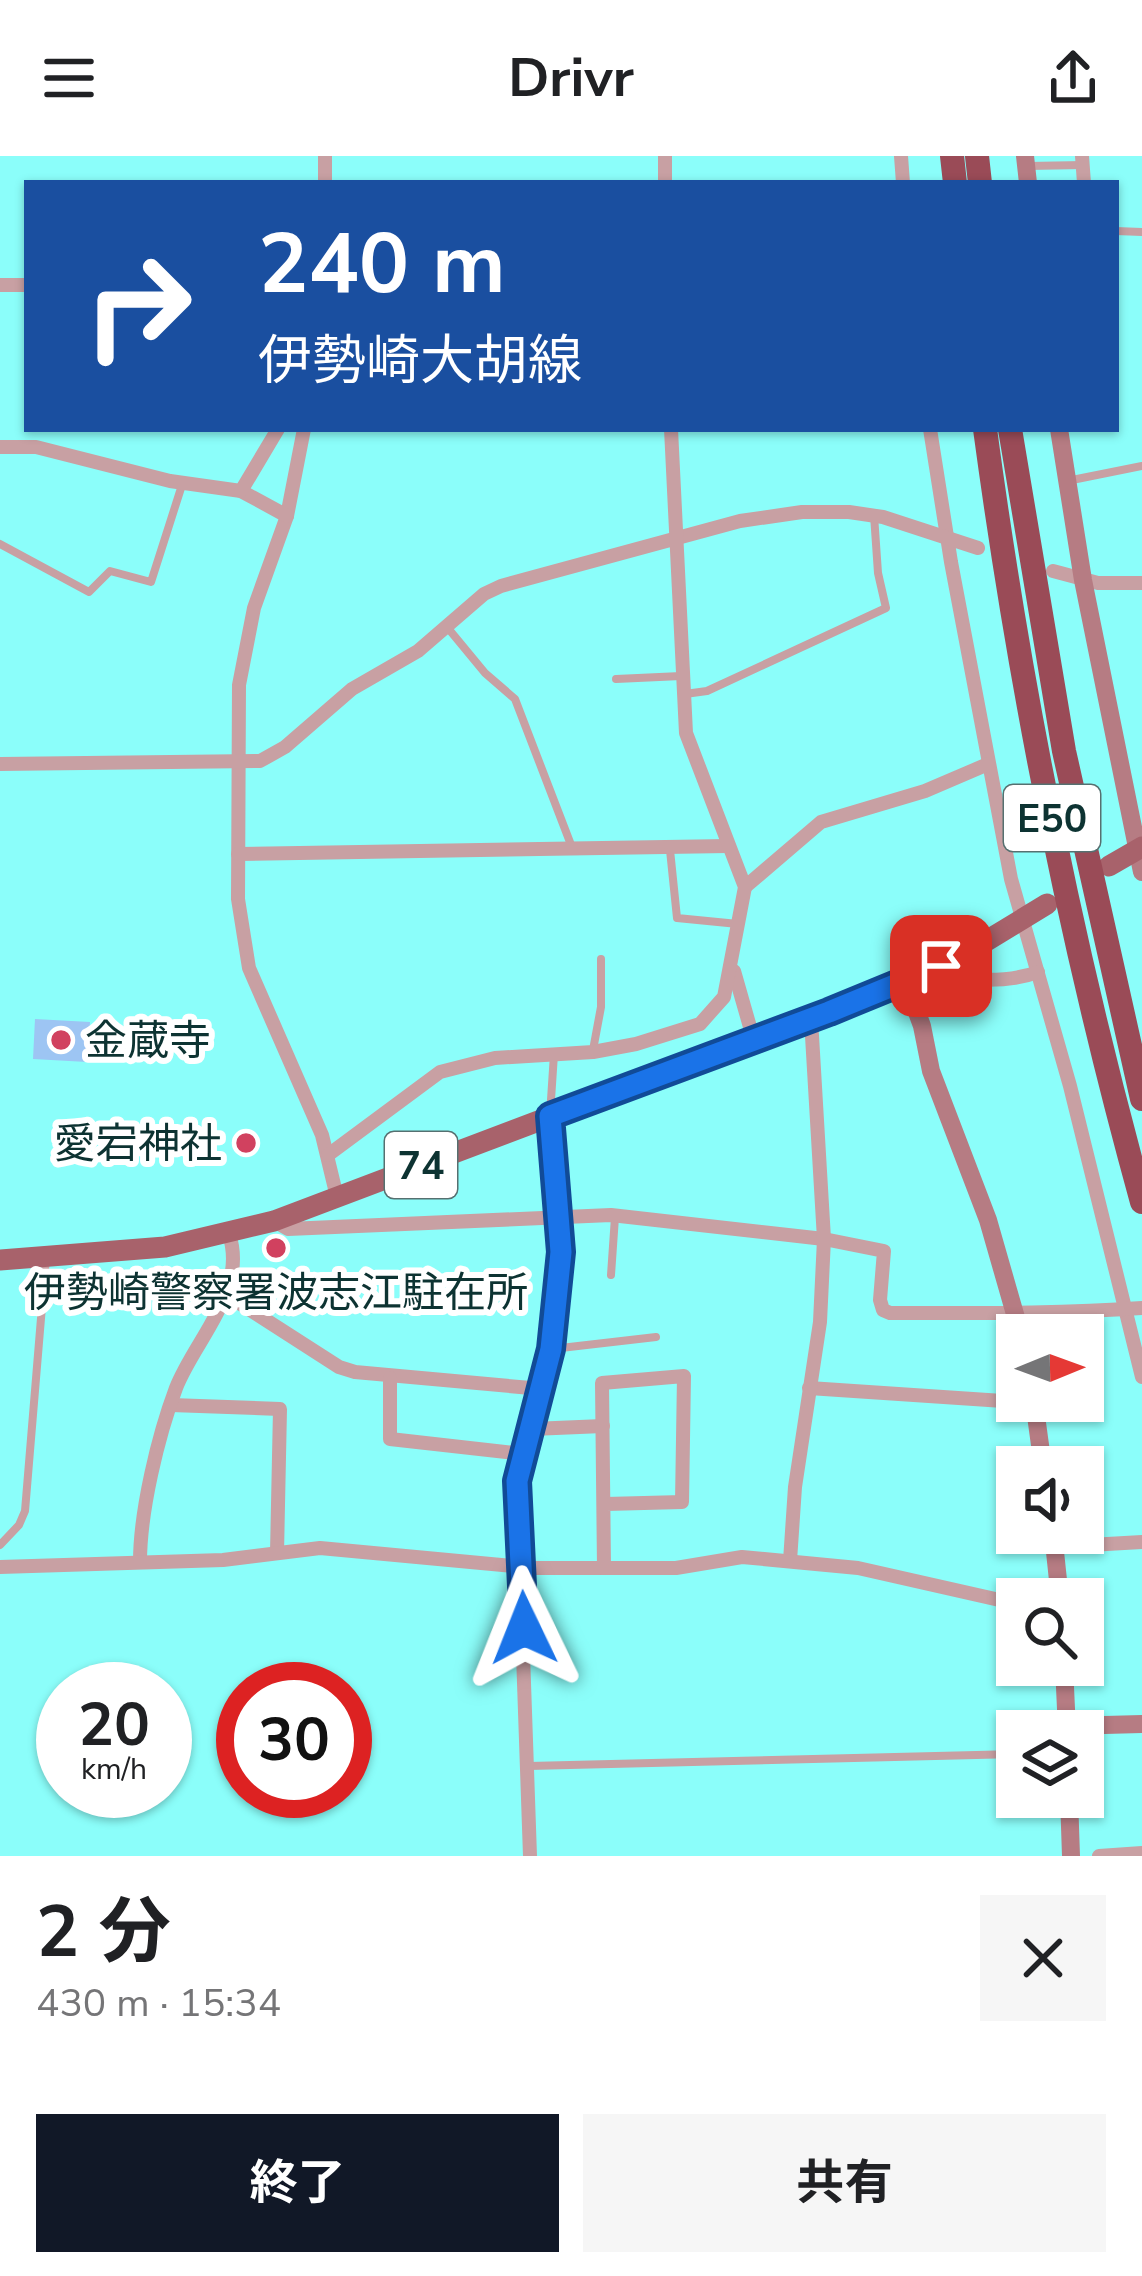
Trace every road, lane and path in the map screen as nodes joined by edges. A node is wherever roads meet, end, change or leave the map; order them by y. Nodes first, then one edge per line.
1 (1083, 160) edge
2 (1027, 168) edge
3 (51, 432) edge
4 (276, 432) edge
5 (303, 432) edge
6 (671, 432) edge
7 (930, 432) edge
8 (986, 432) edge
9 (1011, 432) edge
10 (1059, 432) edge
11 (0, 447) edge
12 (47, 449) junction
13 (1142, 466) edge
14 (1066, 481) junction
15 (183, 483) junction
16 (241, 491) junction
17 (287, 515) junction
18 (874, 515) junction
19 (947, 538) junction
20 (675, 539) junction
21 (0, 544) edge
22 (978, 548) dead end
23 (1052, 571) dead end
24 (1083, 580) junction
25 (1142, 583) edge
26 (446, 626) junction
27 (683, 676) junction
28 (616, 679) dead end
29 (683, 695) junction
30 (0, 764) edge
31 (237, 764) junction
32 (988, 764) junction
33 (728, 846) junction
34 (1140, 848) edge
35 (573, 850) junction
36 (670, 850) junction
37 (238, 854) junction
38 (1109, 866) dead end
39 (1142, 872) edge
40 (746, 887) junction
41 (1047, 904) dead end
42 (1022, 921) junction
43 (738, 924) junction
44 (601, 959) dead end
45 (732, 963) junction
46 (941, 966) junction
47 (1038, 972) junction
48 (906, 982) junction
49 (811, 1019) junction
50 (754, 1041) junction
51 (593, 1052) junction
52 (554, 1054) junction
53 (1142, 1099) edge
54 (550, 1116) junction
55 (328, 1155) junction
56 (337, 1197) junction
57 (1142, 1202) edge
58 (615, 1215) junction
59 (560, 1216) junction
60 (274, 1221) junction
61 (229, 1234) junction
62 (824, 1239) junction
63 (46, 1257) junction
64 (0, 1260) edge
65 (610, 1275) dead end
66 (227, 1294) junction
67 (1135, 1308) edge
68 (1014, 1311) junction
69 (1015, 1314) edge
70 (656, 1337) dead end
71 (551, 1349) junction
72 (1142, 1377) edge
73 (390, 1378) junction
74 (809, 1388) junction
75 (542, 1389) junction
76 (996, 1400) edge
77 (171, 1405) junction
78 (603, 1426) junction
79 (532, 1430) junction
80 (524, 1454) junction
81 (606, 1504) junction
82 (1104, 1541) edge
83 (1142, 1542) edge
84 (0, 1545) edge
85 (277, 1553) junction
86 (790, 1561) junction
87 (140, 1562) junction
88 (521, 1566) junction
89 (0, 1567) edge
90 (604, 1568) junction
91 (996, 1599) edge
92 (1142, 1724) edge
93 (1104, 1726) edge
94 (996, 1755) edge
95 (529, 1766) junction
96 (1070, 1818) edge
97 (1142, 1853) edge
98 (530, 1856) edge
99 (1071, 1856) edge
100 (1099, 1856) edge

1 - 2 lane
3 - 12 street
4 - 16 street
5 - 17 street
6 - 20 street
7 - 19 street
8 - 57 highway, E50
9 - 53 highway, E50
10 - 14 street
11 - 12 street
12 - 15 street
13 - 14 lane
14 - 24 street
15 - 16 street
15 - 21 lane
16 - 17 street
17 - 31 street
18 - 19 street
18 - 20 street
18 - 29 lane
19 - 22 street
19 - 32 street
20 - 26 street
20 - 27 street
23 - 24 street
24 - 25 street
24 - 34 street
26 - 31 street
26 - 35 lane
27 - 28 lane
27 - 29 street
29 - 33 street
30 - 31 street
31 - 37 street
32 - 40 street
32 - 42 street
33 - 36 street
33 - 40 street
34 - 38 main road
34 - 39 street
35 - 36 street
35 - 37 street
36 - 43 lane
37 - 55 street
40 - 43 street
41 - 42 main road, 74
42 - 46 main road, 74
42 - 47 street
43 - 45 street
44 - 51 lane
45 - 50 street
45 - 51 street
46 - 47 street
46 - 48 main road, 74
47 - 67 street
48 - 49 main road, 74
48 - 68 street
49 - 50 main road, 74
49 - 62 street
50 - 54 main road, 74
51 - 52 street
52 - 54 lane
52 - 55 street
54 - 56 main road, 74
54 - 59 street
55 - 56 street
56 - 60 main road, 74
58 - 59 street
58 - 62 street
58 - 65 lane
59 - 60 street
59 - 71 street
60 - 61 main road, 74
61 - 63 main road, 74
61 - 66 street
62 - 68 street
62 - 74 street
63 - 64 main road, 74
63 - 84 lane
66 - 73 street
66 - 77 street
67 - 68 street
67 - 72 street
68 - 69 street
70 - 71 lane
71 - 75 street
73 - 75 street
73 - 80 street
74 - 76 street
74 - 86 street
75 - 79 street
77 - 85 street
77 - 87 street
78 - 79 street
78 - 81 street
78 - 81 street
79 - 80 street
80 - 88 street
81 - 90 street
82 - 83 street
85 - 87 street
85 - 88 street
86 - 90 street
86 - 91 street
87 - 89 street
88 - 90 street
88 - 95 street
92 - 93 street
94 - 95 lane
95 - 98 street
96 - 99 street
97 - 100 street

